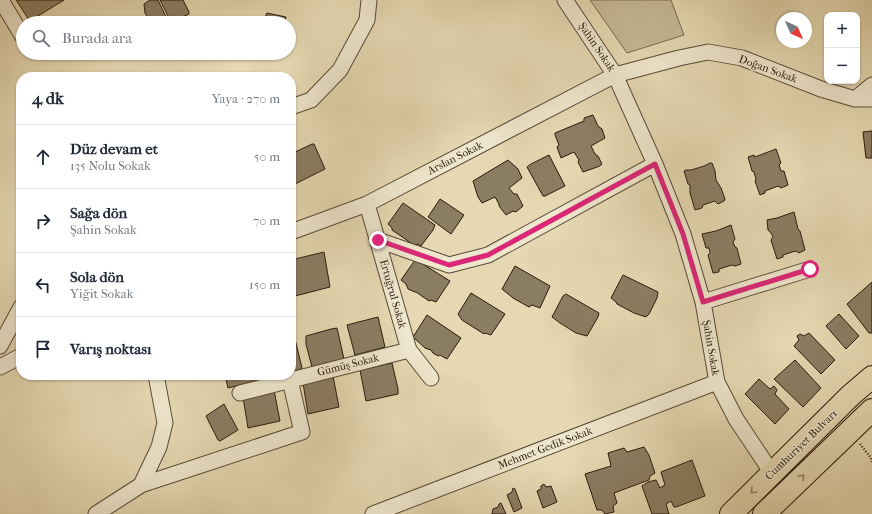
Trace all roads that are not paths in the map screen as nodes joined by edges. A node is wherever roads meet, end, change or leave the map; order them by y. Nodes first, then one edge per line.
1 (1, 0) edge
2 (369, 0) edge
3 (565, 0) edge
4 (16, 25) edge
5 (616, 75) junction
6 (872, 85) edge
7 (872, 98) edge
8 (856, 99) junction
9 (296, 105) edge
10 (655, 164) junction
11 (367, 204) junction
12 (296, 230) edge
13 (378, 240) junction
14 (810, 269) dead end
15 (703, 302) junction
16 (16, 316) edge
17 (0, 346) edge
18 (409, 350) junction
19 (16, 358) edge
20 (1, 363) edge
21 (872, 377) edge
22 (296, 378) edge
23 (431, 378) dead end
24 (157, 380) edge
25 (290, 380) joint
26 (717, 382) junction
27 (240, 393) dead end
28 (872, 410) edge
29 (772, 472) junction
30 (141, 485) junction
31 (96, 514) edge
32 (373, 514) edge
33 (731, 514) edge
34 (764, 514) edge

1 - 4 street
2 - 9 street
3 - 5 street, Şahin Sokak
5 - 8 street, Doğan Sokak
5 - 10 street, Şahin Sokak
5 - 11 street, Arslan Sokak
6 - 8 street
7 - 8 street, Doğan Sokak
10 - 13 street
10 - 15 street, Şahin Sokak
11 - 12 street, Arslan Sokak
11 - 13 street, Ertuğrul Sokak
13 - 18 street, Ertuğrul Sokak
14 - 15 street
15 - 26 street, Şahin Sokak
16 - 17 street
18 - 22 street, Gümüş Sokak
18 - 23 street, Ertuğrul Sokak
19 - 20 street
21 - 29 main road, Cumhuriyet Bulvarı
24 - 30 street
25 - 27 street, Gümüş Sokak
25 - 30 street
26 - 29 street, Şahin Sokak
26 - 32 street, Mehmet Gedik Sokak
34 -> 28 main road
29 -> 33 main road, Cumhuriyet Bulvarı
30 - 31 street

